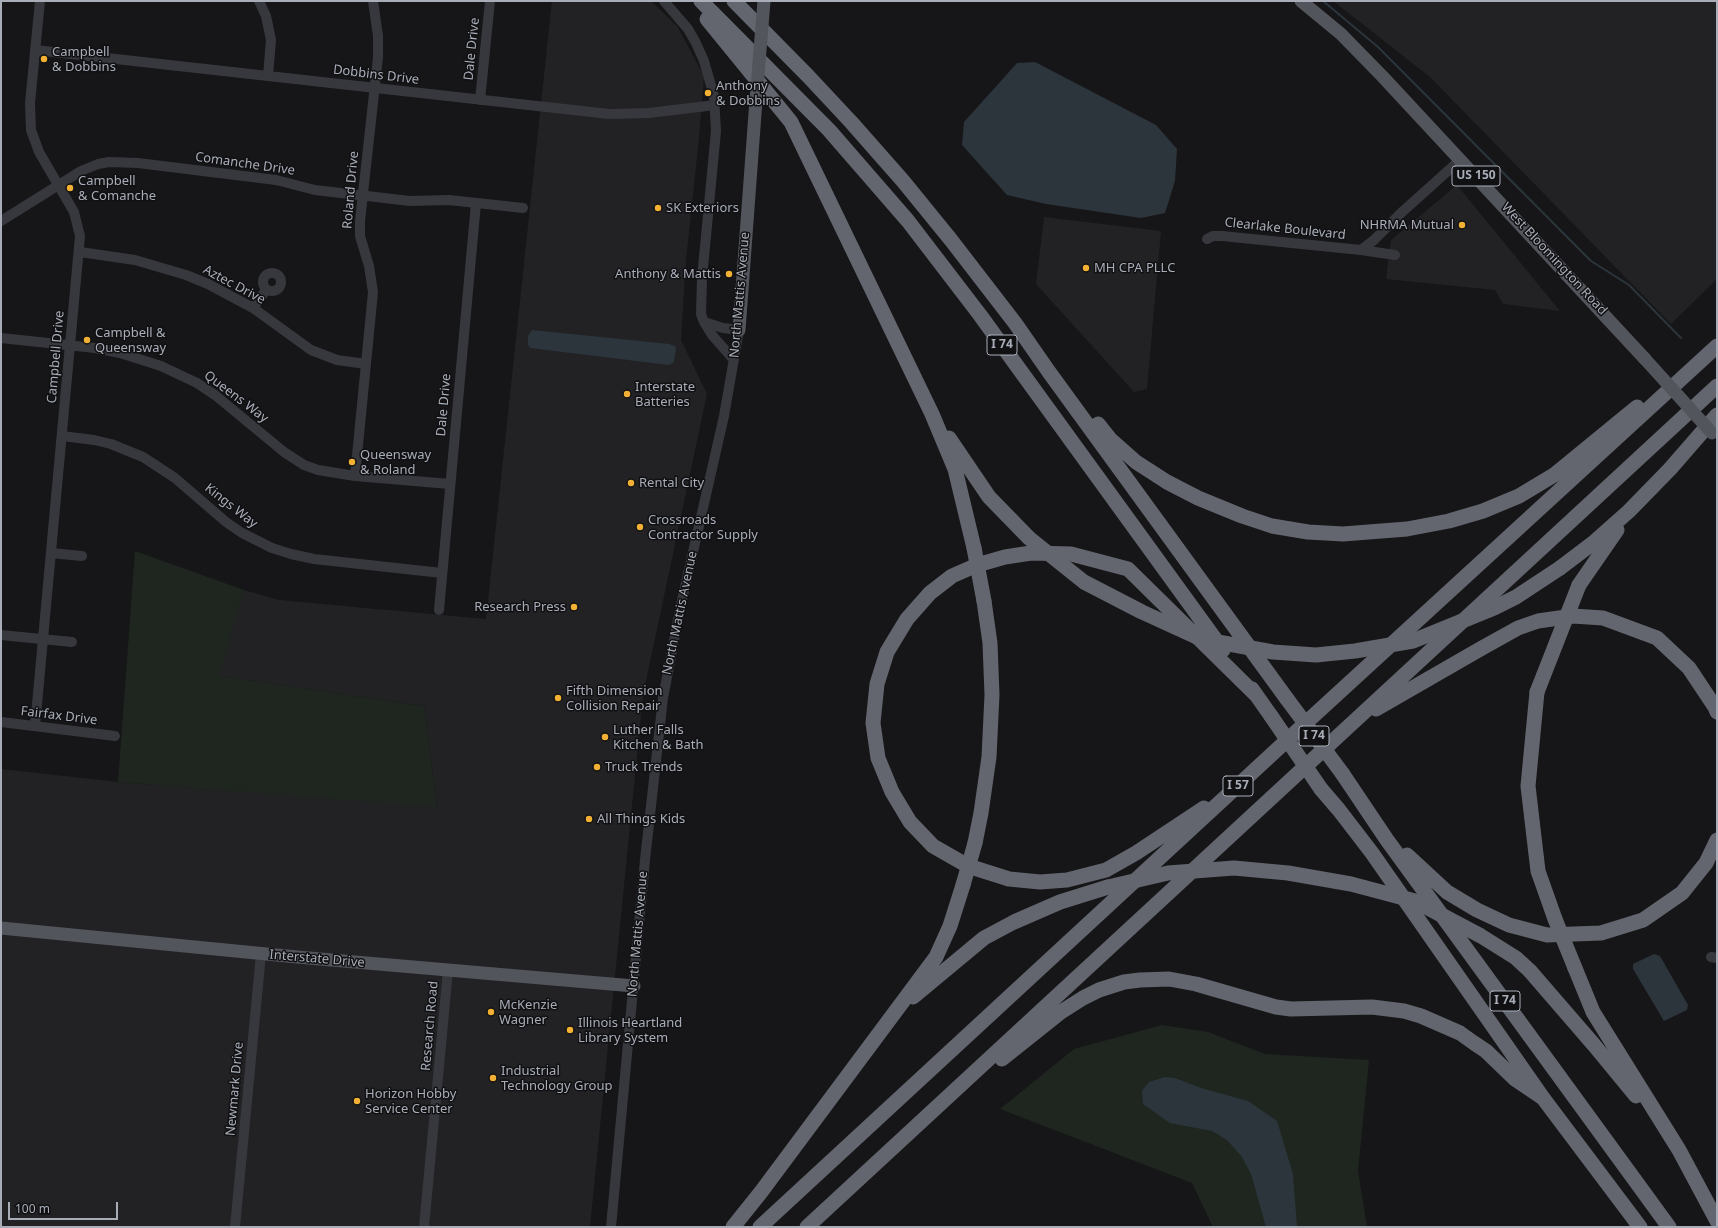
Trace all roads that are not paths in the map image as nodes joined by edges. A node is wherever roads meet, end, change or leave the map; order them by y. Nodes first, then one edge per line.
1 (40, 1) edge
2 (259, 1) edge
3 (373, 1) edge
4 (490, 1) edge
5 (664, 1) edge
6 (693, 1) edge
7 (701, 1) edge
8 (734, 1) edge
9 (764, 1) edge
10 (1300, 1) edge
11 (35, 50) junction
12 (268, 76) junction
13 (375, 88) junction
14 (480, 100) junction
15 (715, 105) junction
16 (1460, 160) junction
17 (58, 184) junction
18 (362, 196) junction
19 (476, 203) junction
20 (523, 208) dead end
21 (1, 221) edge
22 (1207, 239) dead end
23 (1361, 250) junction
24 (80, 252) junction
25 (1395, 254) dead end
26 (266, 290) dead end
27 (253, 308) junction
28 (704, 322) junction
29 (1015, 323) junction
30 (739, 330) junction
31 (1, 338) edge
32 (71, 345) junction
33 (1717, 346) edge
34 (734, 360) junction
35 (366, 364) junction
36 (1717, 386) edge
37 (932, 414) junction
38 (1717, 415) edge
39 (1715, 435) edge
40 (62, 436) junction
41 (355, 476) junction
42 (450, 484) junction
43 (1630, 511) junction
44 (51, 553) junction
45 (82, 556) dead end
46 (442, 573) junction
47 (439, 610) dead end
48 (1, 635) edge
49 (43, 639) junction
50 (72, 642) dead end
51 (1257, 696) junction
52 (1717, 712) edge
53 (1, 722) edge
54 (1351, 724) junction
55 (35, 726) junction
56 (114, 736) dead end
57 (1244, 781) junction
58 (1360, 802) junction
59 (1717, 840) edge
60 (1, 928) edge
61 (261, 954) junction
62 (448, 970) junction
63 (634, 986) junction
64 (896, 1012) junction
65 (1543, 1098) junction
66 (910, 1132) junction
67 (1679, 1150) junction
68 (1717, 1221) edge
69 (235, 1227) edge
70 (424, 1227) edge
71 (611, 1227) edge
72 (733, 1227) edge
73 (760, 1227) edge
74 (807, 1227) edge
75 (1640, 1227) edge
76 (1669, 1227) edge

1 - 11 street, Campbell Drive
2 - 12 street
3 - 13 street, Roland Drive
4 - 14 street, Dale Drive
5 - 15 street
6 - 37 highway
7 - 51 highway, I 74
8 - 29 highway, I 74
9 - 30 main road, North Mattis Avenue, bridge
10 - 16 main road, West Bloomington Road / US 150
11 - 12 street, Dobbins Drive
11 - 17 street, Campbell Drive
12 - 13 street, Dobbins Drive
13 - 14 street, Dobbins Drive
13 - 18 street, Roland Drive
14 - 15 street, Dobbins Drive
15 - 28 street
16 - 23 street, Clearlake Boulevard
16 - 39 main road, West Bloomington Road / US 150, bridge
17 - 18 street, Comanche Drive
17 - 21 street, Comanche Drive
17 - 24 street, Campbell Drive
18 - 19 street, Comanche Drive
18 - 35 street, Roland Drive
19 - 20 street, Comanche Drive
19 - 42 street, Dale Drive
22 - 23 street, Clearlake Boulevard
23 - 25 street, Clearlake Boulevard
24 - 27 street, Aztec Drive
24 - 32 street, Campbell Drive
26 - 27 street
27 - 35 street, Aztec Drive
28 - 30 street
28 - 34 street
29 - 33 highway
29 - 58 highway, I 74, bridge
30 - 34 street, North Mattis Avenue
31 - 32 street, Queens Way
32 - 40 street, Campbell Drive
32 - 41 street, Queens Way
33 - 57 highway, I 57
34 - 63 street, North Mattis Avenue
35 - 41 street, Roland Drive
36 - 54 highway, I 57
37 - 43 highway, bridge
37 - 64 highway, bridge
38 - 43 highway
40 - 44 street, Campbell Drive
40 - 46 street, Kings Way
41 - 42 street, Queens Way
42 - 46 street, Dale Drive
43 - 67 highway, bridge
44 - 45 street
44 - 49 street, Campbell Drive
46 - 47 street, Dale Drive
48 - 49 street
49 - 50 street
49 - 55 street, Campbell Drive
51 - 57 highway
51 - 65 highway, I 74, bridge
52 - 54 highway
53 - 55 street, Fairfax Drive
54 - 66 highway, I 57
55 - 56 street, Fairfax Drive
57 - 73 highway, I 57
58 - 59 highway
58 - 76 highway, I 74
60 - 61 main road, Interstate Drive
61 - 62 main road, Interstate Drive
61 - 69 street, Newmark Drive
62 - 63 main road, Interstate Drive
62 - 70 street, Research Road
63 - 71 street, North Mattis Avenue
64 - 67 highway, bridge
64 - 72 highway
65 - 66 highway
65 - 75 highway, I 74
66 - 74 highway, I 57
67 - 68 highway

